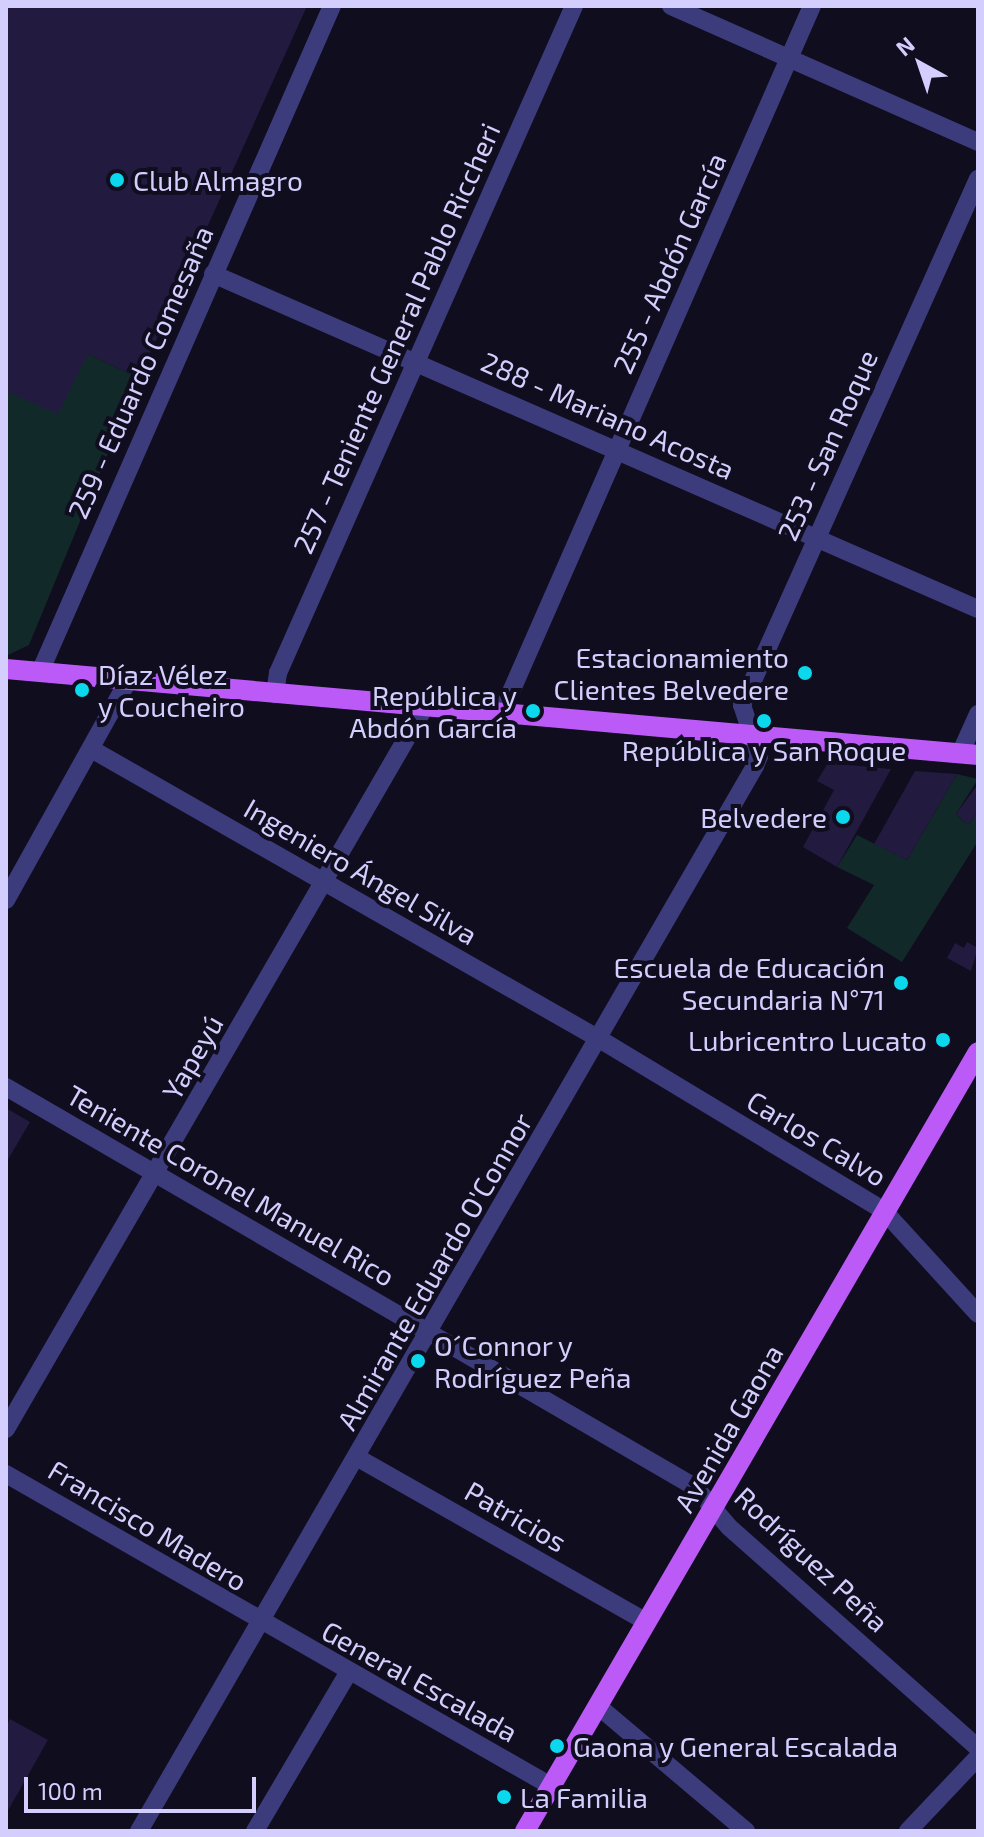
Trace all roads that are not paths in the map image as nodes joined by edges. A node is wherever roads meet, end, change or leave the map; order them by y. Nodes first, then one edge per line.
1 (332, 6) edge
2 (574, 6) edge
3 (671, 6) edge
4 (812, 6) edge
5 (789, 58) junction
6 (978, 142) edge
7 (978, 179) edge
8 (213, 274) junction
9 (417, 361) junction
10 (618, 450) junction
11 (816, 537) junction
12 (978, 609) edge
13 (6, 669) edge
14 (40, 672) junction
15 (128, 681) junction
16 (275, 694) junction
17 (423, 710) junction
18 (978, 714) edge
19 (500, 717) junction
20 (750, 735) junction
21 (93, 750) junction
22 (969, 754) edge
23 (324, 883) junction
24 (6, 900) edge
25 (601, 1040) junction
26 (978, 1052) edge
27 (6, 1087) edge
28 (157, 1174) junction
29 (884, 1211) junction
30 (978, 1314) edge
31 (429, 1331) junction
32 (6, 1429) edge
33 (358, 1458) junction
34 (6, 1474) edge
35 (714, 1509) junction
36 (647, 1622) junction
37 (262, 1625) junction
38 (348, 1673) junction
39 (598, 1706) junction
40 (978, 1748) edge
41 (978, 1757) edge
42 (551, 1786) junction
43 (139, 1831) edge
44 (255, 1831) edge
45 (525, 1831) edge
46 (746, 1831) edge
47 (908, 1831) edge

1 - 8 street, 259 - Eduardo Comesaña
2 - 9 street, 257 - Teniente General Pablo Riccheri
3 - 5 street
4 - 5 street, 255 - Abdón García
5 - 6 street
5 - 10 street, 255 - Abdón García
7 - 11 street, 253 - San Roque
8 - 9 street, 288 - Mariano Acosta
8 - 14 street, 259 - Eduardo Comesaña
9 - 10 street, 288 - Mariano Acosta
9 - 16 street, 257 - Teniente General Pablo Riccheri
10 - 11 street, 288 - Mariano Acosta
10 - 19 street, 255 - Abdón García
11 - 12 street, 288 - Mariano Acosta
11 - 20 street, 253 - San Roque
13 - 14 main road
14 - 15 main road
15 - 16 main road
15 - 21 street
16 - 17 main road
17 - 19 main road
17 - 23 street, Yapeyú
18 - 22 street
19 - 20 main road
20 - 22 main road
20 - 25 street, Almirante Eduardo O'Connor
21 - 23 street, Ingeniero Ángel Silva
21 - 24 street
23 - 25 street, Ingeniero Ángel Silva
23 - 28 street, Yapeyú
25 - 29 street, Carlos Calvo
25 - 31 street, Almirante Eduardo O'Connor
26 - 29 main road, Avenida Gaona
27 - 28 street, Teniente Coronel Manuel Rico
28 - 31 street, Teniente Coronel Manuel Rico
28 - 32 street, Yapeyú
29 - 30 street, Carlos Calvo
29 - 35 main road, Avenida Gaona
31 - 33 street, Almirante Eduardo O'Connor
31 - 35 street, Rodríguez Peña
33 - 36 street, Patricios
33 - 37 street, Almirante Eduardo O'Connor
34 - 37 street, Francisco Madero
35 - 36 main road, Avenida Gaona
35 - 40 street, Rodríguez Peña
36 - 39 main road, Avenida Gaona
37 - 38 street, General Escalada
37 - 43 street, Almirante Eduardo O'Connor
38 - 42 street, General Escalada
38 - 44 street
39 - 42 main road, Avenida Gaona
39 - 46 street
41 - 47 street
42 - 45 main road, Avenida Gaona

